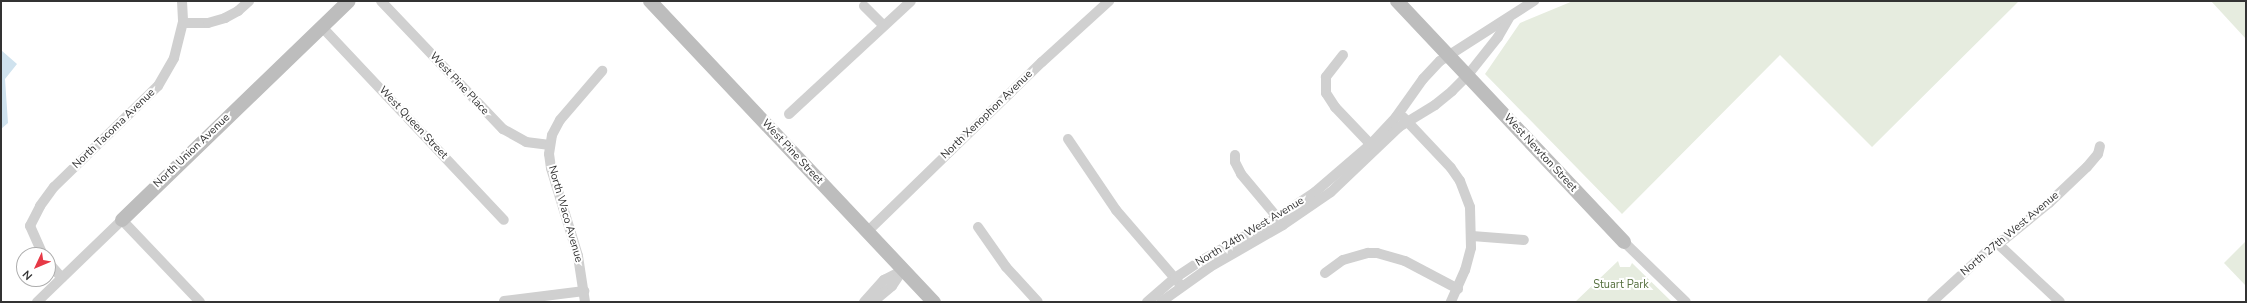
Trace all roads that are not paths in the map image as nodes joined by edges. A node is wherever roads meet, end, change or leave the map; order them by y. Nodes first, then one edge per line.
1 (182, 1) edge
2 (249, 1) edge
3 (349, 1) edge
4 (381, 1) edge
5 (650, 1) edge
6 (911, 1) edge
7 (1109, 1) edge
8 (1397, 1) edge
9 (1534, 1) edge
10 (864, 6) dead end
11 (1510, 16) junction
12 (183, 23) junction
13 (884, 26) junction
14 (322, 27) junction
15 (1343, 55) dead end
16 (1448, 55) junction
17 (602, 71) dead end
18 (1467, 76) junction
19 (1399, 113) junction
20 (789, 114) dead end
21 (1407, 122) junction
22 (1068, 139) dead end
23 (550, 145) junction
24 (2100, 146) dead end
25 (1373, 147) junction
26 (1236, 155) dead end
27 (122, 220) junction
28 (504, 220) dead end
29 (1281, 221) junction
30 (978, 227) dead end
31 (867, 232) junction
32 (1472, 236) junction
33 (1524, 240) dead end
34 (1624, 242) joint
35 (1997, 243) junction
36 (39, 247) edge
37 (904, 270) junction
38 (56, 271) edge
39 (1325, 273) dead end
40 (62, 278) junction
41 (1178, 282) junction
42 (1458, 289) junction
43 (584, 291) junction
44 (504, 301) edge
45 (37, 302) edge
46 (200, 302) edge
47 (585, 302) edge
48 (864, 302) edge
49 (873, 302) edge
50 (934, 302) edge
51 (1038, 302) edge
52 (1146, 302) edge
53 (1161, 302) edge
54 (1451, 302) edge
55 (1686, 302) edge
56 (1932, 302) edge
57 (2060, 302) edge

1 - 12 street, North Tacoma Avenue
2 - 12 street
3 - 14 street, North Union Avenue
4 - 23 street, West Pine Place
5 - 31 street, West Pine Street
6 - 13 street
7 - 31 street, North Xenophon Avenue
8 - 16 street, West Newton Street
9 - 11 street, North 24th West Avenue
10 - 13 street
11 - 16 street, North 24th West Avenue
11 - 18 street, North 24th West Avenue
12 - 36 street, North Tacoma Avenue
13 - 20 street
14 - 27 street, North Union Avenue
14 - 28 street, West Queen Street
15 - 25 street
16 - 18 street, West Newton Street
16 - 19 street, North 24th West Avenue
17 - 23 street, North Waco Avenue
18 - 21 street, North 24th West Avenue
18 - 34 street, West Newton Street
19 - 21 street
19 - 25 street, North 24th West Avenue
21 - 25 street, North 24th West Avenue
21 - 32 street
22 - 41 street
23 - 43 street, North Waco Avenue
24 - 35 street, North 27th West Avenue
25 - 29 street, North 24th West Avenue
26 - 29 street
27 - 40 street, North Union Avenue
27 - 46 street
29 - 41 street, North 24th West Avenue
30 - 51 street
31 - 37 street, West Pine Street
32 - 33 street
32 - 42 street
34 - 55 street, West Newton Street
35 - 56 street, North 27th West Avenue
35 - 57 street
37 - 48 street
37 - 49 street
37 - 50 street, West Pine Street
38 - 40 street
39 - 42 street
40 - 45 street, North Union Avenue
41 - 52 street, North 24th West Avenue
41 - 53 street, North 24th West Avenue
42 - 54 street
43 - 44 street
43 - 47 street, North Waco Avenue

